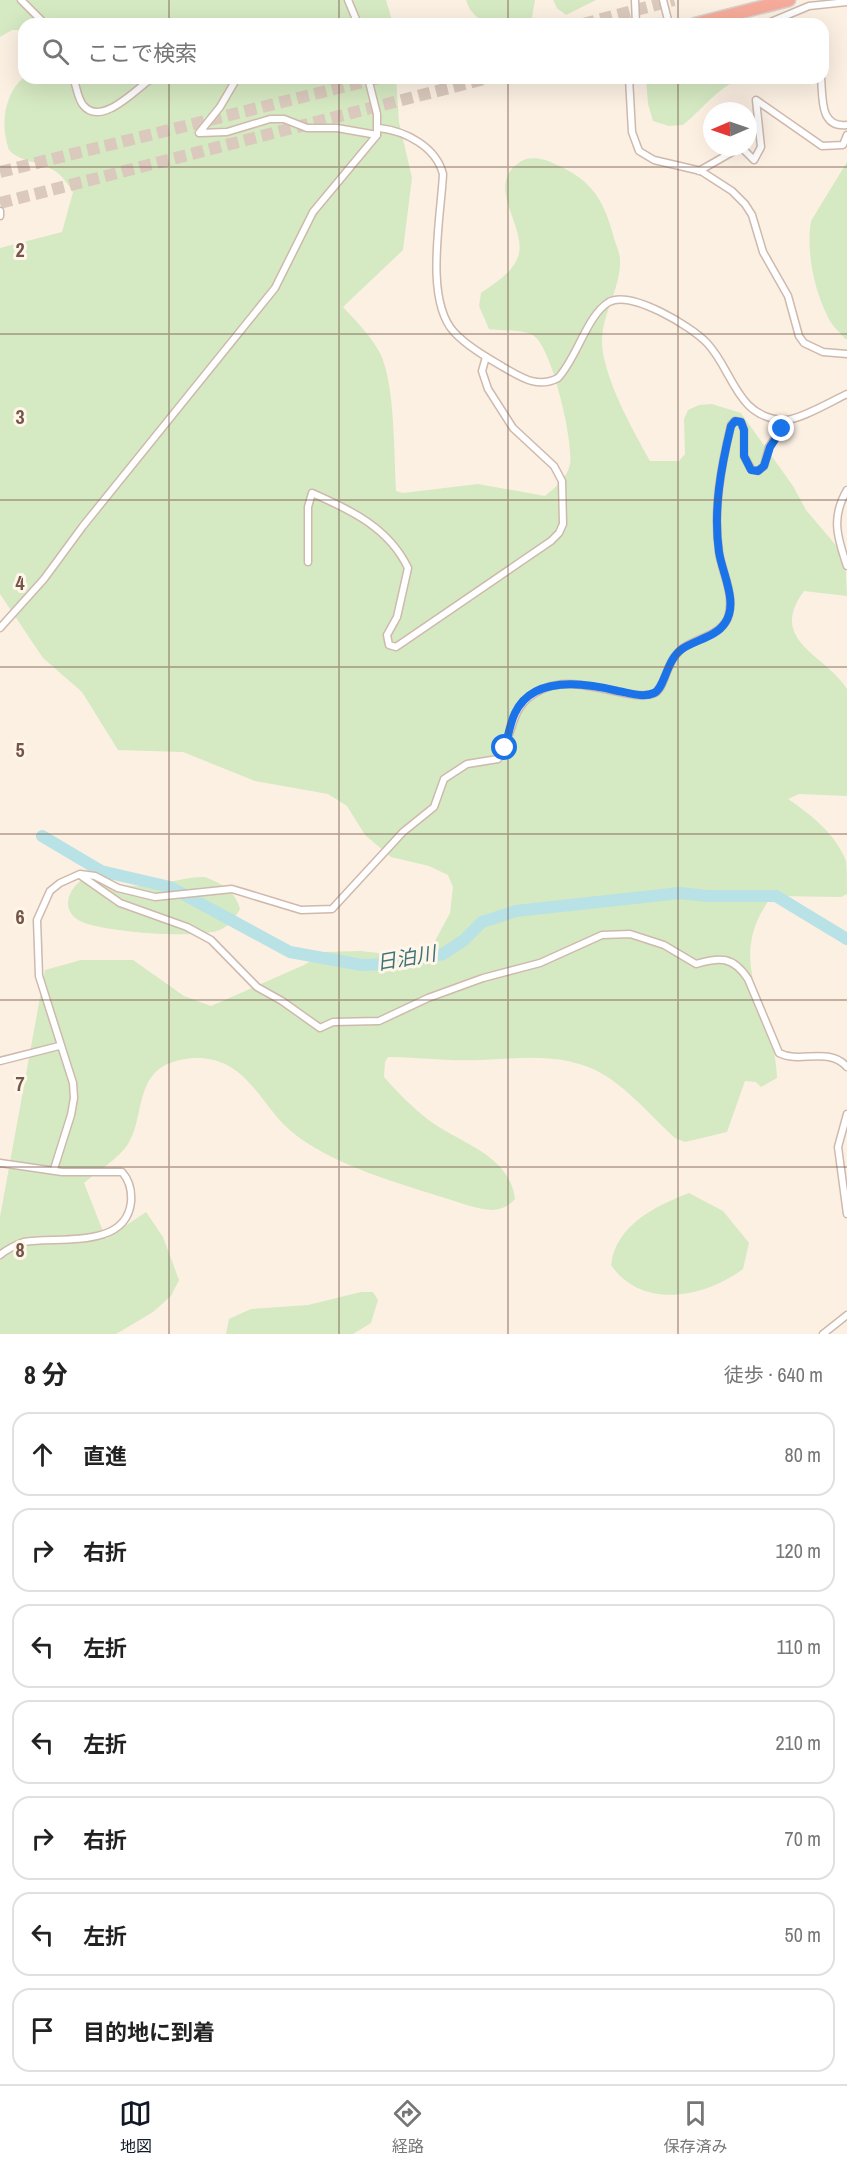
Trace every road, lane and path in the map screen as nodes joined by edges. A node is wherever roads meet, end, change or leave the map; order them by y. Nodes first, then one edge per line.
1 (21, 0) edge
2 (348, 0) edge
3 (635, 0) edge
4 (663, 0) edge
5 (789, 0) edge
6 (847, 2) edge
7 (39, 18) edge
8 (356, 18) edge
9 (636, 18) edge
10 (668, 18) edge
11 (718, 18) edge
12 (780, 18) edge
13 (75, 84) edge
14 (144, 84) edge
15 (233, 84) edge
16 (369, 84) edge
17 (629, 84) edge
18 (821, 84) edge
19 (756, 102) edge
20 (757, 109) edge
21 (847, 125) edge
22 (378, 132) junction
23 (847, 135) edge
24 (757, 154) edge
25 (725, 156) edge
26 (699, 171) junction
27 (847, 354) edge
28 (486, 357) junction
29 (847, 394) edge
30 (786, 421) junction
31 (847, 490) edge
32 (308, 562) dead end
33 (847, 567) edge
34 (0, 628) edge
35 (80, 874) junction
36 (59, 1046) junction
37 (0, 1061) edge
38 (847, 1067) edge
39 (847, 1114) edge
40 (0, 1164) edge
41 (54, 1169) junction
42 (847, 1214) edge
43 (0, 1255) edge
44 (847, 1315) edge
45 (823, 1334) edge

1 - 7 street
2 - 8 street
3 - 9 street
4 - 10 street
5 - 11 highway
6 - 12 street
13 - 14 street
15 - 22 street
16 - 22 street
17 - 26 street
18 - 21 street
19 - 23 street
20 - 24 street
22 - 28 street
22 - 34 street
25 - 26 street
26 - 27 street
28 - 30 street
28 - 32 street
29 - 30 street
30 - 35 street
31 - 33 street
35 - 36 street
35 - 38 street
36 - 37 street
36 - 41 street
39 - 42 street
40 - 41 street
41 - 43 street
44 - 45 street

